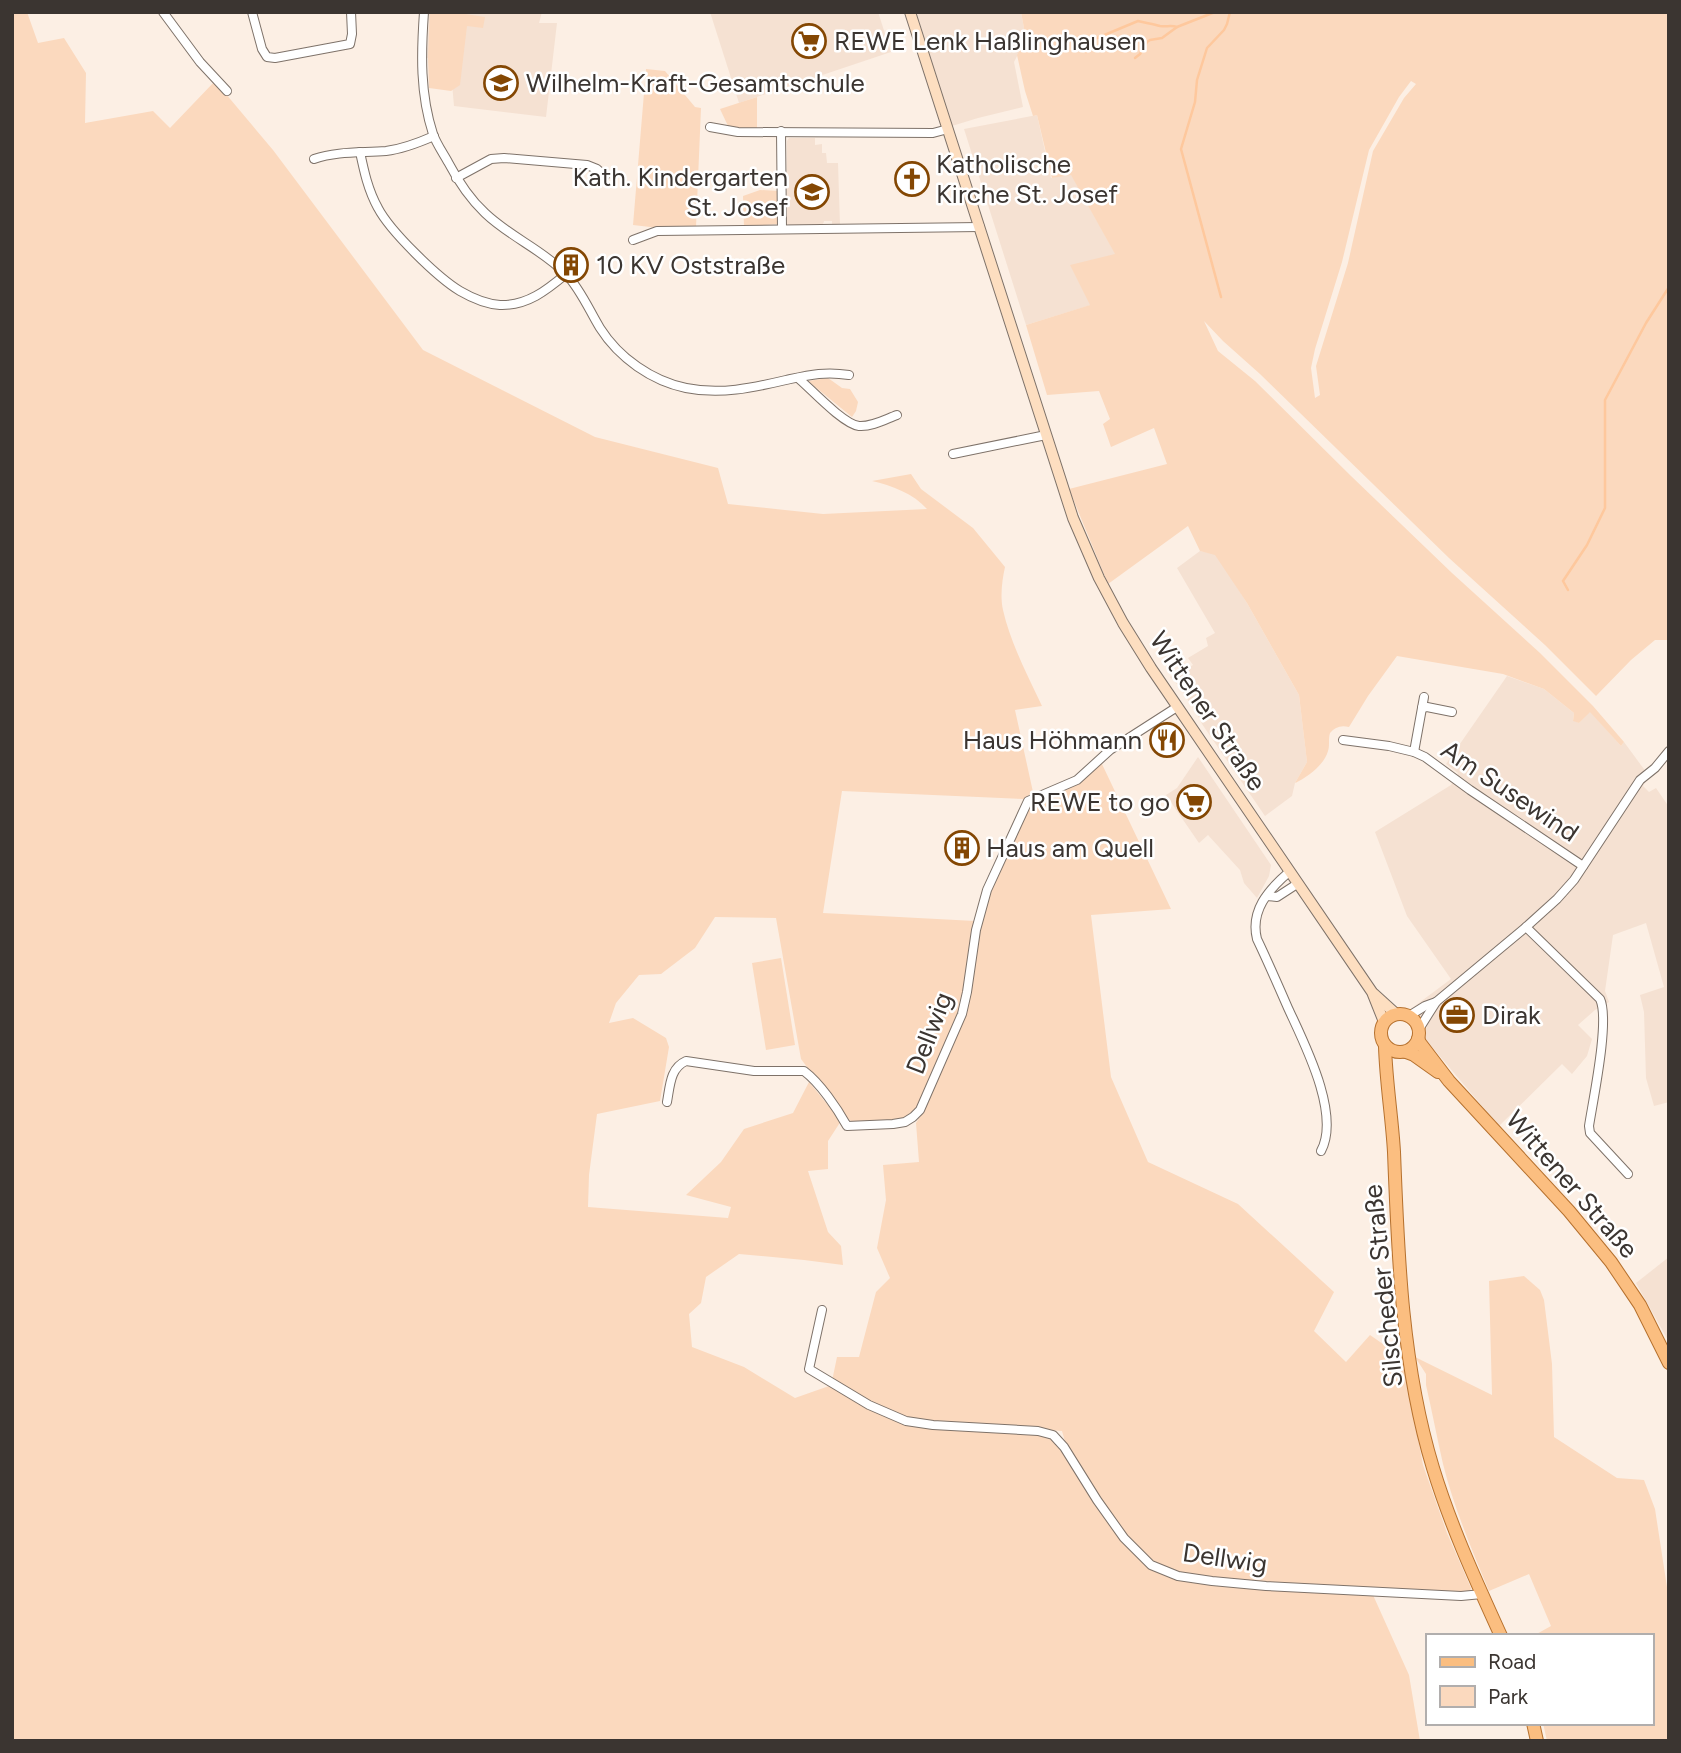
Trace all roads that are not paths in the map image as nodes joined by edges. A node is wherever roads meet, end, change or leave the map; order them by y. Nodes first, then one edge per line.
1 (163, 12) edge
2 (252, 12) edge
3 (351, 12) edge
4 (424, 12) edge
5 (910, 12) edge
6 (227, 91) dead end
7 (710, 127) dead end
8 (948, 129) junction
9 (781, 131) junction
10 (434, 136) junction
11 (360, 152) junction
12 (314, 159) dead end
13 (605, 176) dead end
14 (456, 178) junction
15 (980, 227) junction
16 (782, 229) junction
17 (633, 240) dead end
18 (566, 274) junction
19 (849, 375) dead end
20 (798, 378) junction
21 (897, 415) dead end
22 (1046, 435) junction
23 (953, 454) dead end
24 (1424, 697) dead end
25 (1177, 707) junction
26 (1422, 708) junction
27 (1452, 712) dead end
28 (1343, 740) dead end
29 (1669, 751) edge
30 (1414, 752) junction
31 (1583, 866) junction
32 (1289, 872) junction
33 (1297, 884) junction
34 (1267, 896) junction
35 (1526, 927) junction
36 (1372, 992) junction
37 (1436, 1002) junction
38 (1402, 1015) junction
39 (1384, 1023) junction
40 (1418, 1034) junction
41 (1385, 1046) junction
42 (1404, 1052) junction
43 (1450, 1081) junction
44 (1389, 1085) junction
45 (667, 1101) dead end
46 (1321, 1151) dead end
47 (1628, 1174) dead end
48 (822, 1310) dead end
49 (1669, 1363) edge
50 (1482, 1594) junction
51 (1500, 1634) edge

1 - 6 street
2 - 3 street
4 - 10 street
5 - 8 main road, Wittener Straße
7 - 9 street
8 - 9 street
8 - 15 main road, Wittener Straße
9 - 16 street
10 - 11 street
10 - 14 street
11 - 12 street
11 - 18 street
13 - 14 street
14 - 18 street
15 - 16 street
15 - 22 main road, Wittener Straße
16 - 17 street
18 - 20 street
19 - 20 street
20 - 21 street
22 - 23 street
22 - 25 main road, Wittener Straße
24 - 26 street, Am Susewind
25 - 32 main road, Wittener Straße
25 - 45 street, Dellwig
26 - 27 street, Am Susewind
26 - 30 street, Am Susewind
28 - 30 street, Am Susewind
29 - 31 street
30 - 31 street, Am Susewind
31 - 35 street
32 - 33 main road, Wittener Straße
32 - 34 street
33 - 34 street
33 - 36 main road, Wittener Straße
34 - 46 street
35 - 37 street
35 - 47 street
36 - 38 main road, Wittener Straße
36 - 39 main road, Wittener Straße
37 - 38 street
37 - 40 street
38 - 39 main road
38 - 40 main road
39 - 41 main road
40 - 42 main road
40 - 43 main road, Wittener Straße
41 - 42 main road
41 - 44 main road, Silscheder Straße
42 - 43 main road, Wittener Straße
42 - 44 main road, Silscheder Straße
43 - 49 main road, Wittener Straße
44 - 50 main road, Silscheder Straße
48 - 50 street, Dellwig
50 - 51 main road, Silscheder Straße

